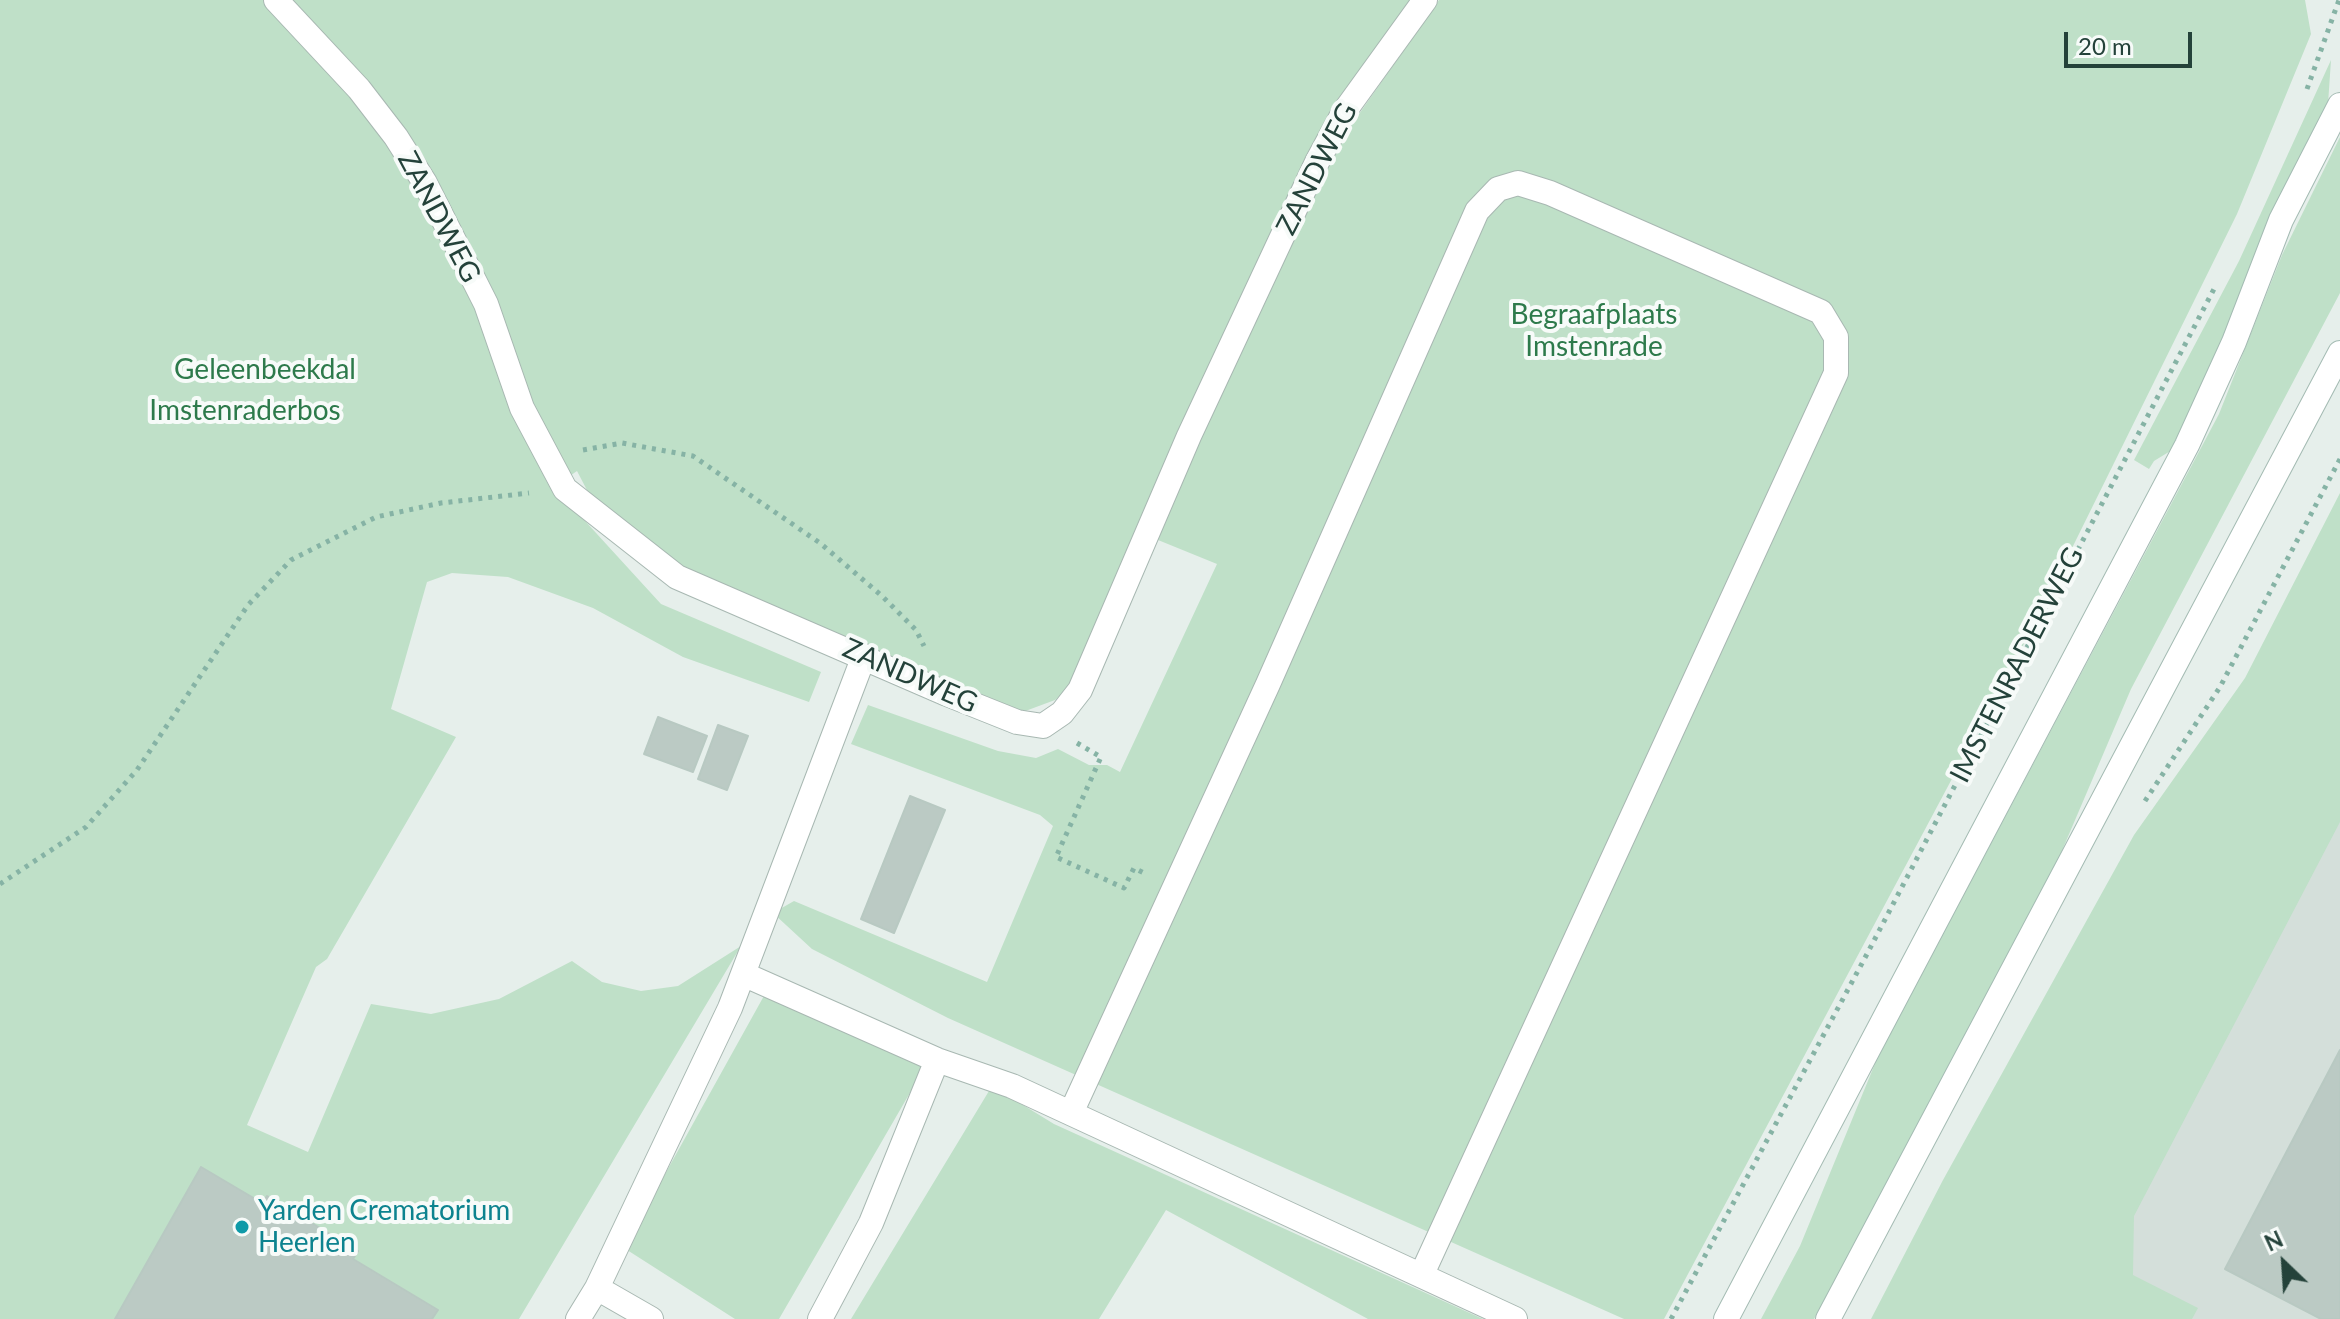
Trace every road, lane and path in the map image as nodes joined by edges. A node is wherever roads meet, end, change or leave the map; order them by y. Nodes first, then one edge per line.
1 (276, 0) edge
2 (1425, 0) edge
3 (2339, 0) edge
4 (2306, 90) dead end
5 (2340, 105) edge
6 (2221, 277) dead end
7 (2340, 353) edge
8 (546, 458) junction
9 (565, 489) junction
10 (864, 656) junction
11 (947, 694) junction
12 (1043, 726) junction
13 (0, 884) edge
14 (1174, 888) junction
15 (743, 974) junction
16 (937, 1060) junction
17 (1071, 1113) junction
18 (1422, 1274) junction
19 (597, 1288) junction
20 (578, 1319) edge
21 (651, 1319) edge
22 (820, 1319) edge
23 (1515, 1319) edge
24 (1671, 1319) edge
25 (1726, 1319) edge
26 (1828, 1319) edge

1 - 8 street, ZANDWEG
2 - 12 street, ZANDWEG
3 - 4 path
5 - 25 street, IMSTENRADERWEG
6 - 24 path, IMSTENRADERWEG
7 - 26 street
8 - 9 street, ZANDWEG
8 - 11 path
9 - 10 street, ZANDWEG
9 - 13 path
10 - 11 street, ZANDWEG
10 - 15 street
11 - 12 street, ZANDWEG
12 - 14 path
14 - 17 street
14 - 18 street
15 - 16 street
15 - 19 street
16 - 17 street
16 - 22 street
17 - 18 street
18 - 23 street
19 - 20 street
19 - 21 street

